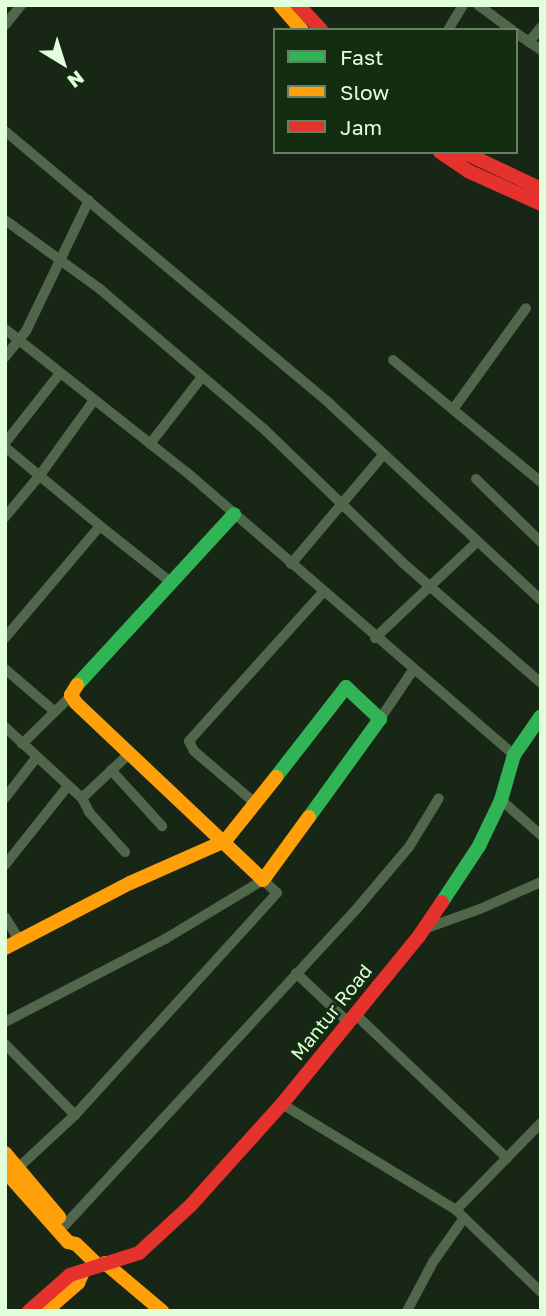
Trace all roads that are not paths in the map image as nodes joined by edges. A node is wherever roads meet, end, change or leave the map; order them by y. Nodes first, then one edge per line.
1 (21, 5) edge
2 (463, 5) edge
3 (478, 5) edge
4 (290, 7) edge
5 (5, 25) edge
6 (541, 27) edge
7 (301, 28) edge
8 (318, 28) edge
9 (449, 28) edge
10 (510, 28) edge
11 (518, 34) edge
12 (529, 41) junction
13 (541, 50) edge
14 (5, 131) edge
15 (443, 154) edge
16 (467, 154) edge
17 (541, 188) edge
18 (89, 200) junction
19 (541, 204) edge
20 (5, 220) edge
21 (60, 262) junction
22 (526, 307) dead end
23 (5, 329) edge
24 (19, 339) junction
25 (5, 357) edge
26 (393, 360) dead end
27 (60, 373) junction
28 (202, 377) junction
29 (94, 400) junction
30 (454, 408) junction
31 (150, 444) junction
32 (5, 445) edge
33 (384, 454) junction
34 (40, 475) junction
35 (476, 479) dead end
36 (541, 482) edge
37 (342, 505) junction
38 (234, 514) junction
39 (5, 516) edge
40 (100, 526) junction
41 (478, 541) junction
42 (541, 542) edge
43 (291, 564) junction
44 (172, 583) junction
45 (432, 586) junction
46 (323, 592) junction
47 (541, 600) edge
48 (5, 638) edge
49 (375, 638) junction
50 (5, 669) edge
51 (413, 670) junction
52 (541, 683) edge
53 (72, 695) junction
54 (54, 711) junction
55 (541, 716) edge
56 (380, 719) junction
57 (5, 727) edge
58 (22, 744) junction
59 (130, 753) junction
60 (514, 755) junction
61 (36, 758) junction
62 (111, 770) junction
63 (67, 787) junction
64 (5, 798) edge
65 (82, 798) junction
66 (439, 798) dead end
67 (501, 800) junction
68 (255, 803) junction
69 (162, 826) dead end
70 (541, 835) edge
71 (225, 841) junction
72 (125, 852) dead end
73 (5, 865) edge
74 (263, 880) junction
75 (541, 882) edge
76 (5, 917) edge
77 (424, 929) junction
78 (20, 941) junction
79 (5, 948) edge
80 (296, 973) junction
81 (351, 1017) junction
82 (5, 1022) edge
83 (5, 1044) edge
84 (282, 1104) junction
85 (75, 1115) junction
86 (541, 1123) edge
87 (5, 1153) edge
88 (507, 1158) junction
89 (12, 1169) edge
90 (460, 1214) junction
91 (65, 1225) junction
92 (76, 1244) junction
93 (101, 1264) junction
94 (83, 1272) junction
95 (541, 1292) edge
96 (49, 1310) edge
97 (29, 1311) edge
98 (162, 1311) edge
99 (407, 1311) edge

1 - 5 street
2 - 9 street
3 - 10 street
4 - 7 street
4 - 8 street
6 - 12 street
11 - 12 street
12 - 13 street
14 - 18 street
15 - 19 street
16 - 17 street
18 - 21 street
18 - 33 street
20 - 21 street
21 - 24 street
21 - 28 street
22 - 30 street
23 - 24 street
24 - 25 street
24 - 27 street
26 - 30 street
27 - 29 street
27 - 32 street
28 - 31 street
28 - 37 street
29 - 31 street
29 - 34 street
30 - 36 street
31 - 38 street
32 - 34 street
33 - 37 street
33 - 41 street
34 - 39 street
34 - 40 street
35 - 42 street
37 - 43 street
37 - 45 street
38 - 43 street
38 - 44 street
40 - 44 street
40 - 48 street
41 - 45 street
41 - 47 street
43 - 46 street
44 - 53 street
45 - 49 street
45 - 52 street
46 - 49 street
46 - 68 street
49 - 51 street
50 - 54 street
51 - 56 street
51 - 60 street
53 - 54 street
53 - 59 street
54 - 58 street
55 - 60 street, Mantur Road
56 - 68 street
56 - 74 street
57 - 58 street
58 - 61 street
59 - 62 street
59 - 71 street
60 - 67 street, Mantur Road
61 - 63 street
61 - 64 street
62 - 65 street
62 - 69 street
63 - 65 street
63 - 73 street
65 - 72 street
66 - 80 street
67 - 70 street
67 - 77 street, Mantur Road
68 - 71 street
71 - 74 street
71 - 78 street
74 - 82 street
74 - 85 street
75 - 77 street
76 - 78 street
77 - 81 street, Mantur Road
78 - 79 street
80 - 81 street
80 - 91 street
81 - 84 street, Mantur Road
81 - 88 street
83 - 85 street
84 - 90 street
84 - 93 street, Mantur Road
85 - 89 street
86 - 88 street
87 - 89 street
88 - 90 street
89 - 91 street
89 - 92 street
90 - 95 street
90 - 99 street
91 - 92 street
92 - 93 street
93 - 94 street, Mantur Road
93 - 98 street
94 - 96 street, Mantur Road
94 - 97 street, Mantur Road

